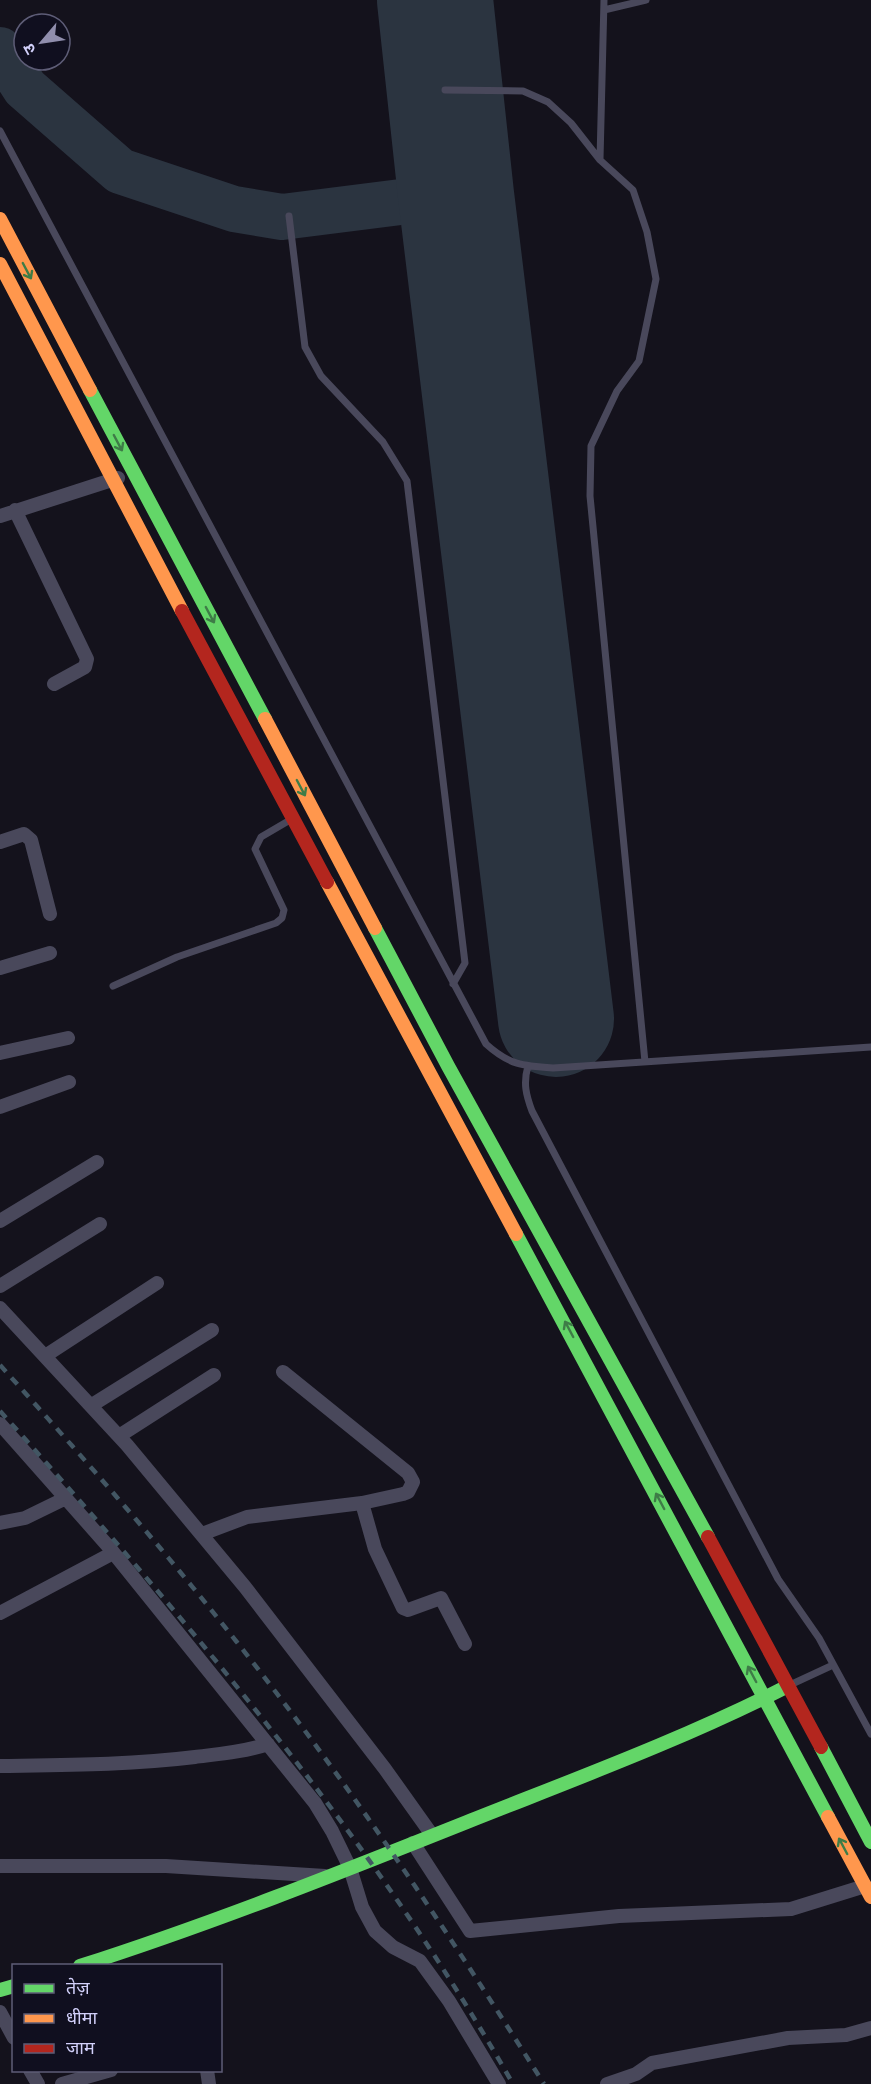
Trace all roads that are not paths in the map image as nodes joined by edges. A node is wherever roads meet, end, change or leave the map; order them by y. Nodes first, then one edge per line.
1 (604, 0) edge
2 (646, 0) edge
3 (604, 10) junction
4 (445, 90) dead end
5 (0, 131) edge
6 (600, 160) junction
7 (289, 216) dead end
8 (0, 219) edge
9 (0, 264) edge
10 (136, 477) junction
11 (112, 478) junction
12 (15, 510) junction
13 (0, 516) edge
14 (54, 684) dead end
15 (294, 818) junction
16 (0, 842) edge
17 (50, 914) dead end
18 (50, 953) dead end
19 (0, 968) edge
20 (453, 984) junction
21 (113, 986) dead end
22 (68, 1038) dead end
23 (871, 1047) edge
24 (0, 1053) edge
25 (645, 1062) junction
26 (528, 1066) junction
27 (69, 1082) dead end
28 (0, 1107) edge
29 (97, 1162) dead end
30 (0, 1221) edge
31 (100, 1224) dead end
32 (157, 1283) dead end
33 (0, 1286) edge
34 (0, 1308) edge
35 (212, 1330) dead end
36 (45, 1356) junction
37 (283, 1372) dead end
38 (214, 1375) dead end
39 (92, 1406) junction
40 (0, 1424) edge
41 (119, 1436) junction
42 (66, 1498) junction
43 (362, 1503) junction
44 (0, 1524) edge
45 (202, 1534) junction
46 (113, 1552) junction
47 (0, 1613) edge
48 (465, 1644) dead end
49 (833, 1665) junction
50 (788, 1686) junction
51 (765, 1698) junction
52 (871, 1734) edge
53 (268, 1744) junction
54 (0, 1766) edge
55 (432, 1835) junction
56 (871, 1842) edge
57 (413, 1843) junction
58 (0, 1866) edge
59 (350, 1868) junction
60 (330, 1876) junction
61 (868, 1892) edge
62 (83, 1964) edge
63 (0, 2012) edge
64 (871, 2028) edge
65 (12, 2034) edge
66 (104, 2072) edge
67 (62, 2084) edge
68 (499, 2084) edge
69 (607, 2084) edge

1 - 3 lane
2 - 3 lane
3 - 6 lane
4 - 6 lane
5 - 20 lane
6 - 25 lane
7 - 20 lane
8 -> 10 main road
9 - 11 main road
10 - 11 street
10 -> 50 main road
11 - 12 street
11 - 15 main road
12 - 13 street
12 - 14 street
15 - 21 lane
51 -> 15 main road
16 - 17 street
18 - 19 street
20 - 26 lane
22 - 24 street
23 - 25 lane
25 - 26 lane
26 - 49 lane
27 - 28 street
29 - 30 street
31 - 33 street
32 - 36 street
34 - 36 street
35 - 39 street
36 - 39 street
37 - 43 street
38 - 41 street
39 - 41 street
40 - 42 street
41 - 45 street
42 - 44 street
42 - 46 street
43 - 45 street
43 - 48 street
45 - 55 street
46 - 47 street
46 - 53 street
49 - 50 lane
49 - 52 lane
50 - 51 main road
50 - 56 main road
51 - 55 main road
61 -> 51 main road
53 - 54 street
53 - 59 street
55 - 57 main road
57 - 59 main road
57 - 61 street
58 - 60 street
59 - 60 main road
59 - 68 street
60 - 62 main road
63 - 65 street
64 - 69 street
66 - 67 street

